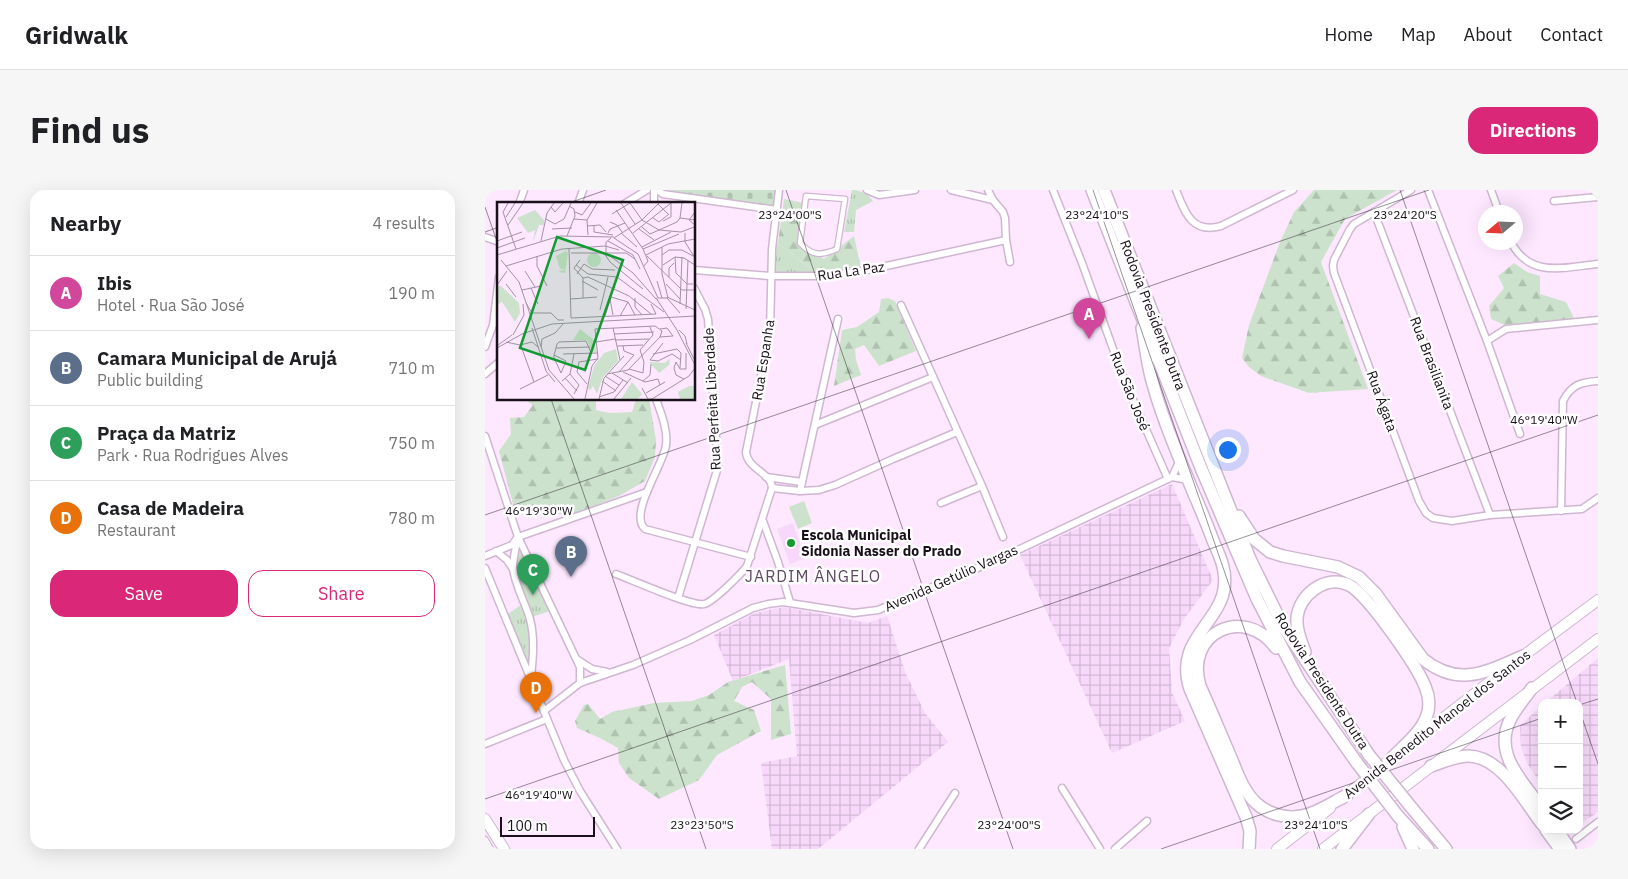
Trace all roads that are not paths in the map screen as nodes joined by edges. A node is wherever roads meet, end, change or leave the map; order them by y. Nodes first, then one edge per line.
1 (524, 190) edge
2 (647, 190) edge
3 (655, 190) edge
4 (779, 190) edge
5 (915, 190) edge
6 (951, 190) edge
7 (988, 190) edge
8 (1053, 190) edge
9 (1093, 190) edge
10 (1105, 190) edge
11 (1176, 190) edge
12 (1293, 190) edge
13 (1411, 190) edge
14 (1428, 190) edge
15 (1491, 190) edge
16 (870, 191) edge
17 (1598, 197) edge
18 (993, 200) junction
19 (1554, 201) dead end
20 (520, 202) edge
21 (627, 202) edge
22 (805, 203) joint
23 (1496, 205) edge
24 (777, 210) junction
25 (1374, 212) junction
26 (485, 237) edge
27 (1005, 240) junction
28 (497, 241) edge
29 (1515, 250) edge
30 (1010, 262) dead end
31 (1598, 264) edge
32 (695, 270) edge
33 (770, 276) junction
34 (695, 290) edge
35 (497, 297) edge
36 (901, 305) dead end
37 (1139, 307) junction
38 (838, 320) dead end
39 (1598, 320) edge
40 (1487, 342) junction
41 (485, 347) edge
42 (497, 364) edge
43 (485, 374) edge
44 (933, 377) junction
45 (1598, 381) edge
46 (656, 400) edge
47 (815, 425) junction
48 (957, 432) junction
49 (1520, 434) dead end
50 (485, 436) edge
51 (1180, 460) junction
52 (1211, 464) junction
53 (765, 477) junction
54 (1170, 478) junction
55 (1189, 480) junction
56 (802, 482) junction
57 (982, 486) junction
58 (772, 488) junction
59 (800, 491) junction
60 (647, 492) junction
61 (1598, 498) edge
62 (941, 503) dead end
63 (1561, 511) junction
64 (1490, 515) junction
65 (763, 521) junction
66 (518, 537) junction
67 (1003, 537) dead end
68 (695, 542) junction
69 (496, 551) junction
70 (485, 556) edge
71 (751, 557) junction
72 (485, 568) edge
73 (514, 572) junction
74 (616, 574) dead end
75 (678, 598) junction
76 (1598, 600) edge
77 (790, 602) junction
78 (1598, 639) edge
79 (1523, 656) junction
80 (576, 659) junction
81 (611, 673) junction
82 (1314, 674) junction
83 (531, 678) junction
84 (1300, 682) junction
85 (580, 683) junction
86 (1532, 688) junction
87 (544, 711) junction
88 (547, 719) junction
89 (485, 744) edge
90 (1391, 759) junction
91 (1431, 766) junction
92 (1062, 788) dead end
93 (955, 793) dead end
94 (1347, 795) junction
95 (1538, 803) edge
96 (1369, 814) junction
97 (1398, 816) junction
98 (485, 819) edge
99 (1538, 819) edge
100 (1147, 820) dead end
101 (1598, 822) edge
102 (1549, 834) edge
103 (1562, 834) edge
104 (485, 839) edge
105 (1573, 844) edge
106 (491, 849) edge
107 (504, 849) edge
108 (617, 849) edge
109 (919, 849) edge
110 (1100, 849) edge
111 (1115, 849) edge
112 (1249, 849) edge
113 (1277, 849) edge
114 (1323, 849) edge
115 (1342, 849) edge
116 (1413, 849) edge
117 (1428, 849) edge
118 (1446, 849) edge
119 (1560, 849) edge

1 - 20 street
2 - 21 street
3 - 24 street
4 - 24 street, Rua Espanha
5 - 16 street
6 - 18 street
7 - 18 street
8 - 54 street, Rua São José
9 - 37 highway, Rodovia Presidente Dutra
10 - 52 highway, Rodovia Presidente Dutra
11 - 12 street
13 - 25 street, Rua Ágata
14 - 40 street
15 - 23 street
17 - 19 street
18 - 27 street
22 - 22 street
24 - 33 street, Rua Espanha
25 - 64 street, Rua Brasilianita
25 - 64 street, Rua Ágata
26 - 28 street
27 - 30 street
27 - 33 street, Rua La Paz
29 - 31 street
32 - 33 street, Rua La Paz
33 - 53 street, Rua Espanha
34 - 68 street, Rua Perfeita Liberdade
35 - 41 street
36 - 44 street
37 - 51 highway
37 - 84 highway, Rodovia Presidente Dutra
38 - 47 street
39 - 40 street
40 - 49 street
42 - 43 street
44 - 47 street
44 - 48 street
45 - 63 street
46 - 60 street
47 - 56 street
48 - 57 street
48 - 59 street
50 - 66 street
51 - 54 street
51 - 55 highway
52 - 79 highway
52 - 82 highway, Rodovia Presidente Dutra
53 - 56 street
53 - 58 street, Rua Espanha
54 - 55 street
54 - 77 street, Avenida Getúlio Vargas
55 - 112 highway
56 - 59 street
57 - 62 street
57 - 67 street
58 - 59 street
58 - 65 street
60 - 66 street
60 - 68 street
61 - 63 street, Rua Ágata
63 - 64 street, Rua Ágata
65 - 71 street
65 - 77 street
66 - 69 street
66 - 73 street
66 - 80 street
68 - 71 street
68 - 75 street, Rua Perfeita Liberdade
69 - 70 street
69 - 73 street
71 - 75 street
72 - 83 street
73 - 83 street
74 - 75 street
76 - 79 main road, Avenida Benedito Manoel dos Santos
77 - 81 street, Avenida Getúlio Vargas
78 - 86 main road, Avenida Benedito Manoel dos Santos
79 - 90 main road, Avenida Benedito Manoel dos Santos
80 - 81 street
80 - 85 street
81 - 85 street, Avenida Getúlio Vargas
82 - 90 highway
82 - 118 highway, Rodovia Presidente Dutra, bridge
83 - 87 street
84 - 94 highway
84 - 97 highway, Rodovia Presidente Dutra, bridge
85 - 87 street, Avenida Getúlio Vargas
86 - 91 main road, Avenida Benedito Manoel dos Santos
86 - 95 highway
87 - 88 street
88 - 89 street
88 - 108 street
90 - 94 main road, Avenida Benedito Manoel dos Santos
91 - 96 main road, Avenida Benedito Manoel dos Santos
91 - 99 highway
92 - 110 street
93 - 109 street
94 - 113 main road, Avenida Benedito Manoel dos Santos
96 - 114 main road, Avenida Benedito Manoel dos Santos
96 - 115 highway
97 - 116 highway
97 - 117 highway, Rodovia Presidente Dutra
98 - 107 main road
100 - 111 street
101 - 105 street
102 - 119 highway
103 - 105 highway
104 - 106 street

